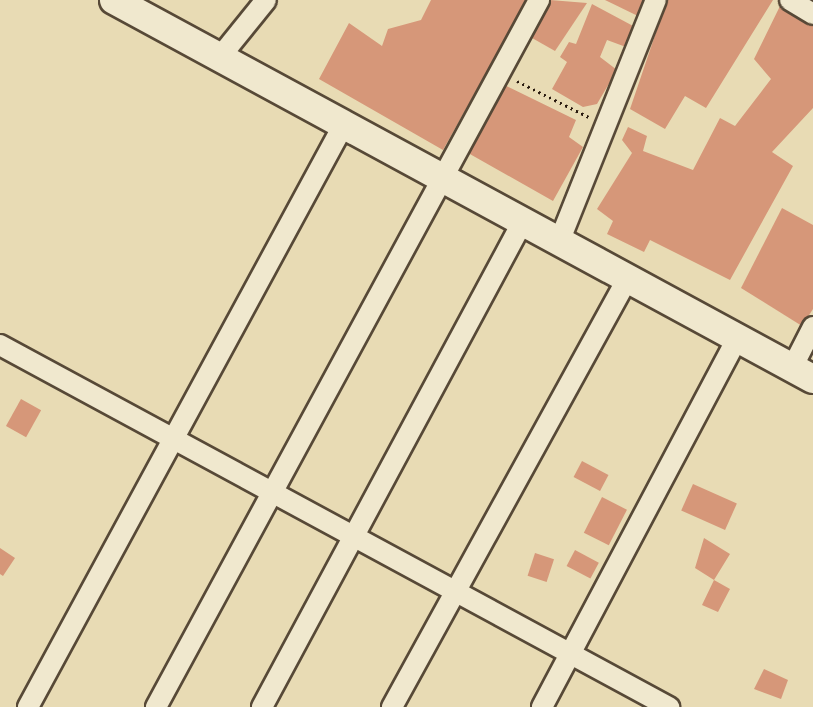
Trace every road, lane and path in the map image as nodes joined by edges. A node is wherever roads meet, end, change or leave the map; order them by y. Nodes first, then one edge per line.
1 (114, 0) edge
2 (266, 0) edge
3 (539, 0) edge
4 (656, 0) edge
5 (790, 0) edge
6 (812, 11) edge
7 (220, 57) junction
8 (496, 71) junction
9 (344, 124) junction
10 (607, 127) junction
11 (438, 175) junction
12 (522, 223) junction
13 (559, 242) junction
14 (627, 279) junction
15 (813, 327) edge
16 (738, 337) junction
17 (0, 345) edge
18 (802, 373) edge
19 (173, 439) junction
20 (271, 492) junction
21 (353, 537) junction
22 (456, 592) junction
23 (571, 654) junction
24 (28, 707) edge
25 (156, 707) edge
26 (262, 707) edge
27 (392, 707) edge
28 (542, 707) edge
29 (669, 707) edge

1 - 7 street
2 - 7 street
3 - 8 street
4 - 10 street
5 - 6 street
7 - 9 street
8 - 10 path
8 - 11 street
9 - 11 street
9 - 19 street
10 - 13 street
11 - 12 street
11 - 20 street
12 - 13 street
12 - 21 street
13 - 14 street
14 - 16 street
14 - 22 street
15 - 18 street
16 - 18 street
16 - 23 street
17 - 19 street
19 - 20 street
19 - 24 street
20 - 21 street
20 - 25 street
21 - 22 street
21 - 26 street
22 - 23 street
22 - 27 street
23 - 28 street
23 - 29 street

